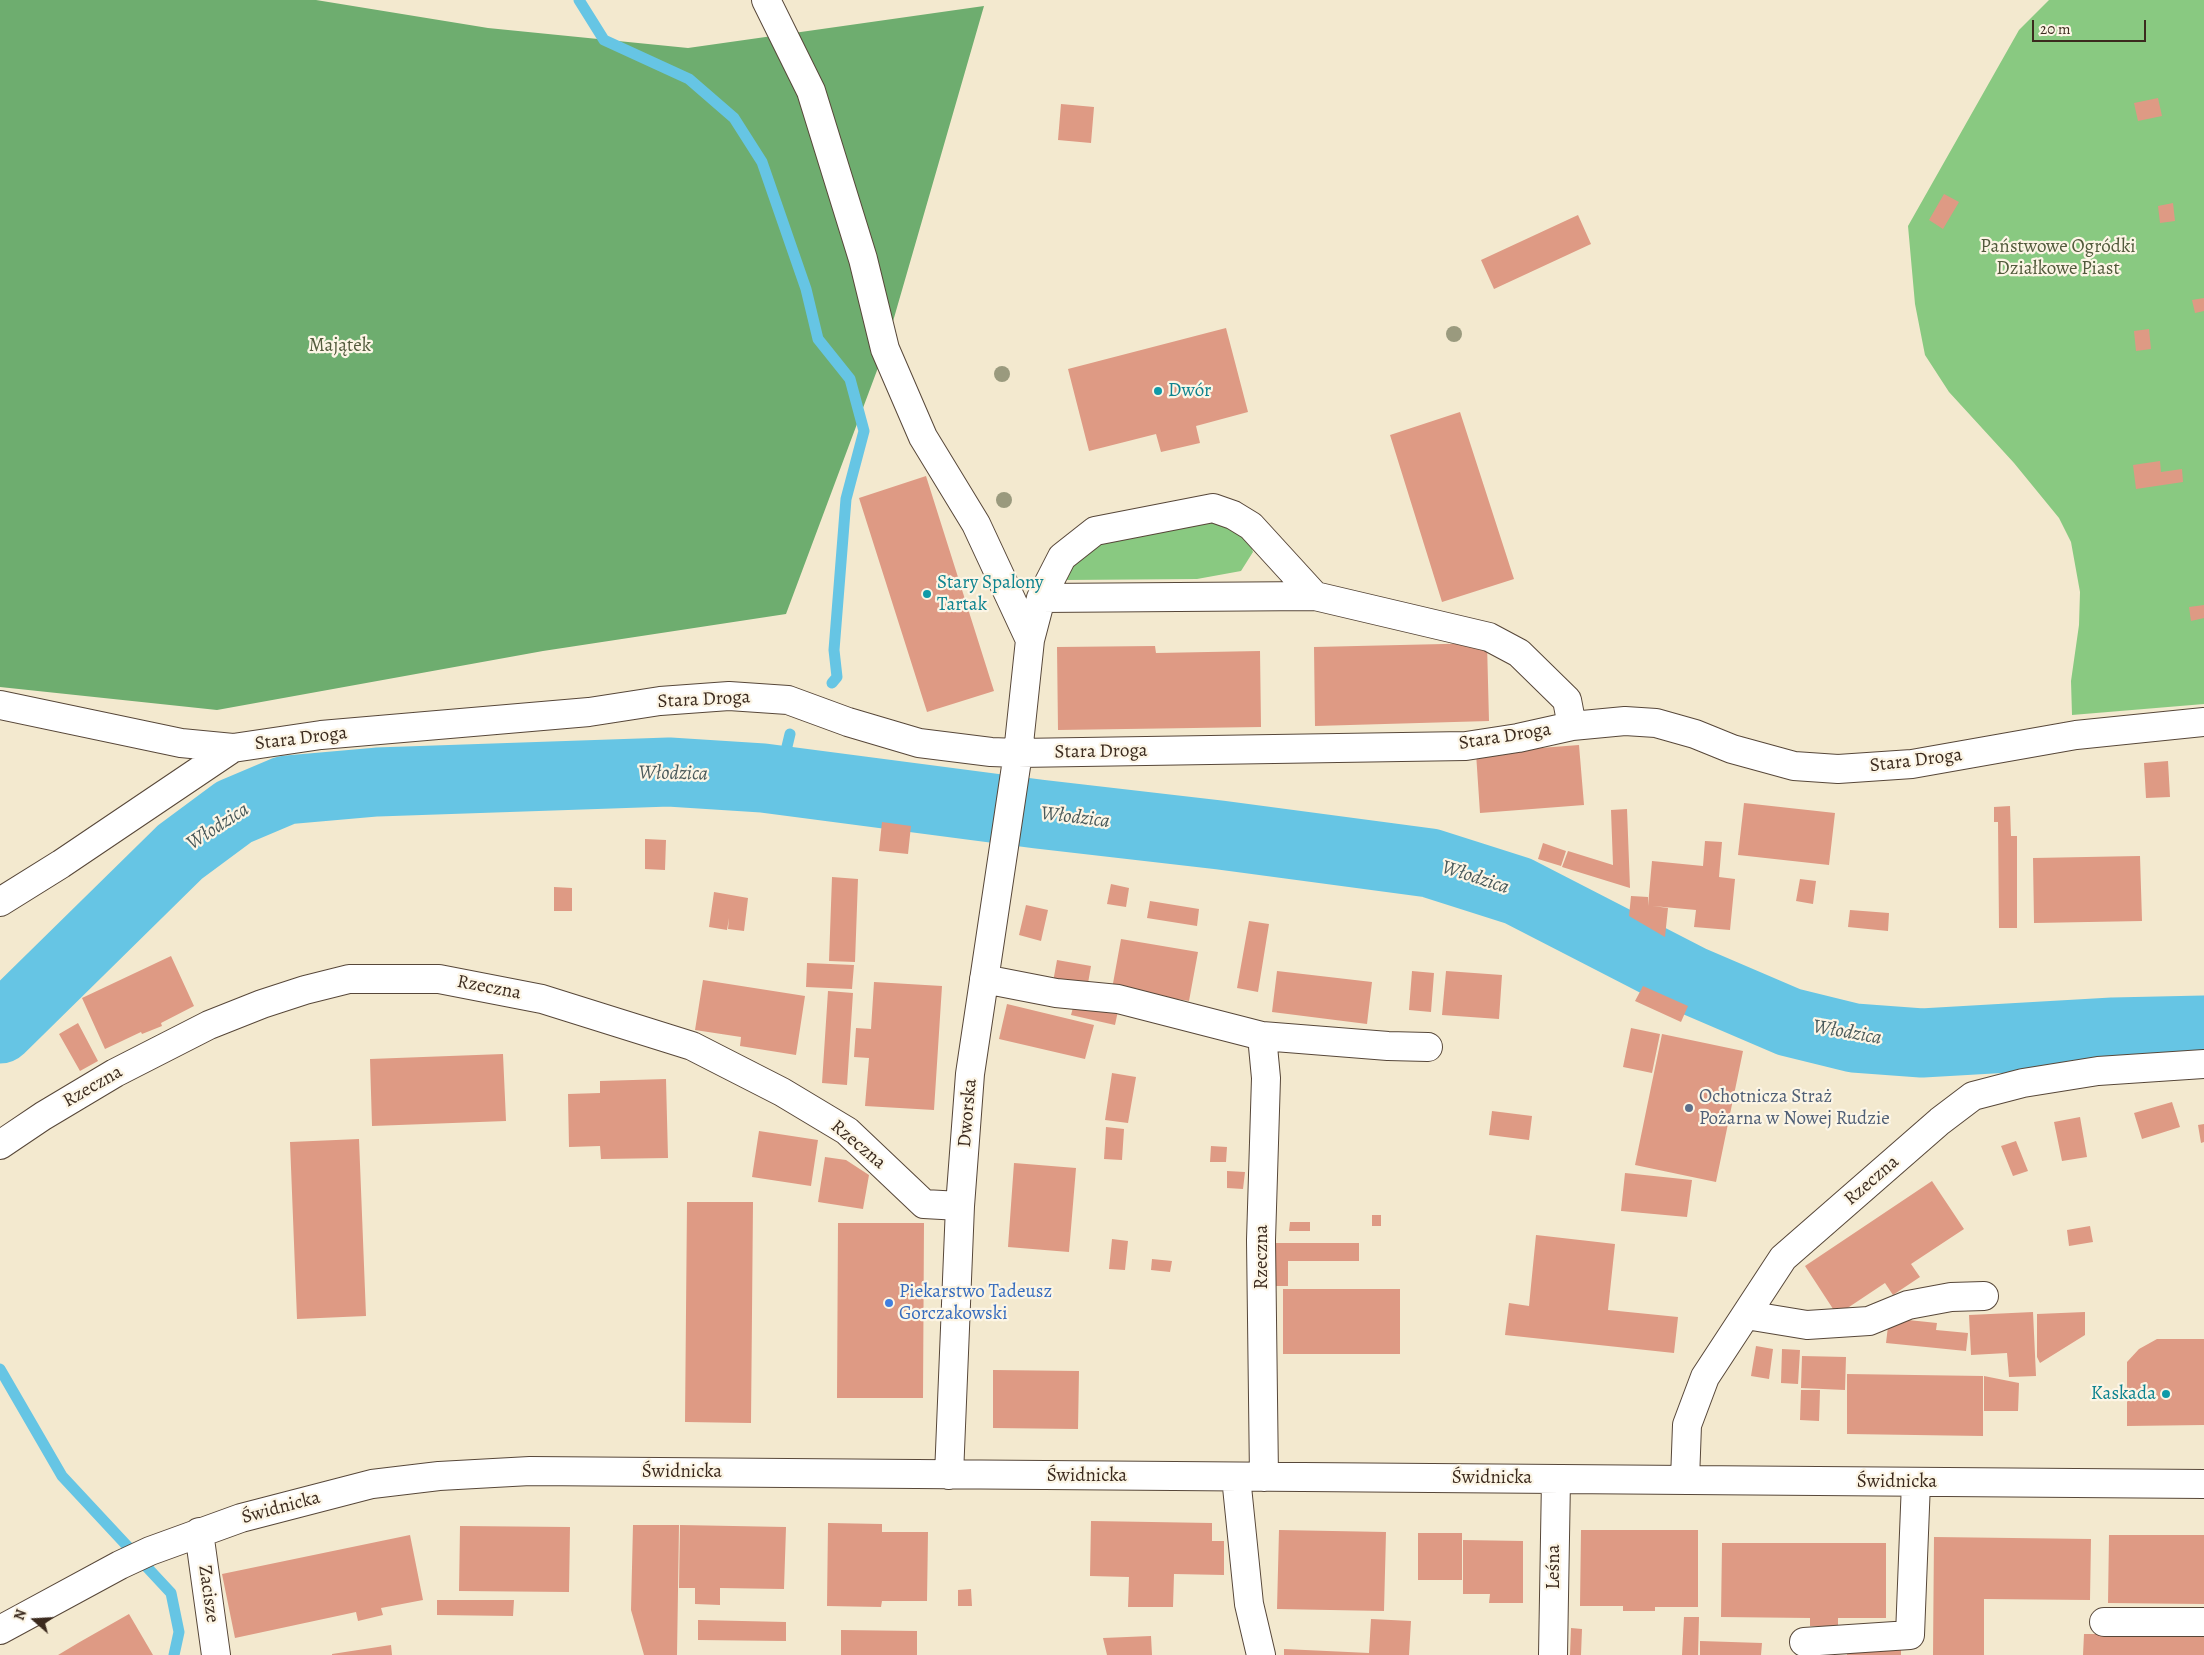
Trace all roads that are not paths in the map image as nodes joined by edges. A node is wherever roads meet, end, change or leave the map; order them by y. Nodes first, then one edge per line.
1 (766, 0) edge
2 (1315, 596) junction
3 (1041, 598) junction
4 (1030, 640) junction
5 (0, 705) edge
6 (2204, 722) edge
7 (1572, 726) junction
8 (233, 748) junction
9 (1017, 765) junction
10 (0, 902) edge
11 (984, 980) junction
12 (1262, 1036) junction
13 (1428, 1047) dead end
14 (2204, 1064) edge
15 (0, 1145) edge
16 (960, 1206) junction
17 (1984, 1296) dead end
18 (1746, 1315) junction
19 (949, 1475) junction
20 (1236, 1477) junction
21 (1264, 1477) junction
22 (1556, 1479) junction
23 (1686, 1480) junction
24 (1916, 1482) junction
25 (2204, 1484) edge
26 (199, 1532) junction
27 (2104, 1622) dead end
28 (2204, 1622) edge
29 (0, 1630) edge
30 (1804, 1642) dead end
31 (216, 1655) edge
32 (1261, 1655) edge
33 (1553, 1655) edge

1 - 4 street
2 - 3 street
2 - 3 street
2 - 7 street
3 - 4 street, Dworska
4 - 9 street, Dworska
5 - 8 street, Stara Droga
6 - 7 street, Stara Droga
7 - 9 street, Stara Droga
8 - 9 street, Stara Droga
8 - 10 street
9 - 11 street, Dworska
11 - 12 street
11 - 16 street, Dworska
12 - 13 street
12 - 21 street, Rzeczna
14 - 18 street, Rzeczna
15 - 16 street, Rzeczna
16 - 19 street, Dworska
17 - 18 street
18 - 23 street, Rzeczna
19 - 20 street, Świdnicka
19 - 26 street, Świdnicka
20 - 21 street, Świdnicka
20 - 32 street
21 - 22 street, Świdnicka
22 - 23 street, Świdnicka
22 - 33 street, Leśna
23 - 24 street, Świdnicka
24 - 25 street, Świdnicka
24 - 30 street
26 - 29 street, Świdnicka
26 - 31 street, Zacisze
27 - 28 street

